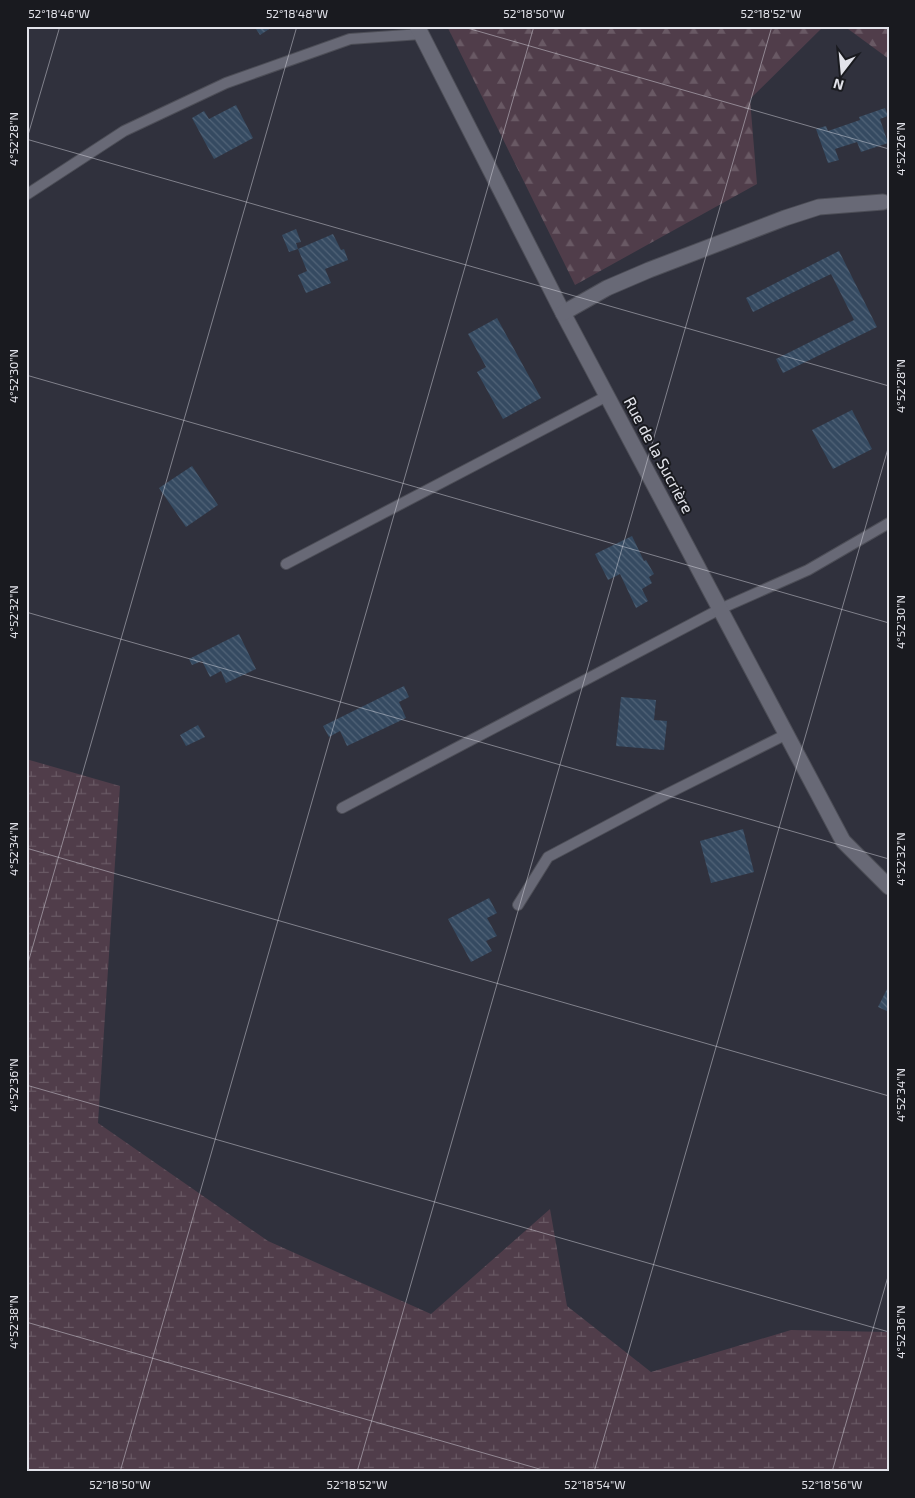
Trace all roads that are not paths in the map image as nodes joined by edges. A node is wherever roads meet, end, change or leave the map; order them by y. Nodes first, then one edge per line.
1 (419, 30) edge
2 (26, 195) edge
3 (883, 202) dead end
4 (563, 313) junction
5 (607, 396) junction
6 (889, 523) edge
7 (286, 564) dead end
8 (720, 608) junction
9 (787, 734) junction
10 (342, 808) dead end
11 (889, 887) edge
12 (518, 905) dead end

1 - 2 lane
1 - 4 street, Rue de la Sucrière
3 - 4 street
4 - 5 street, Rue de la Sucrière
5 - 7 lane
5 - 8 street, Rue de la Sucrière
6 - 8 lane
8 - 9 street, Rue de la Sucrière
8 - 10 lane
9 - 11 street, Rue de la Sucrière
9 - 12 lane

